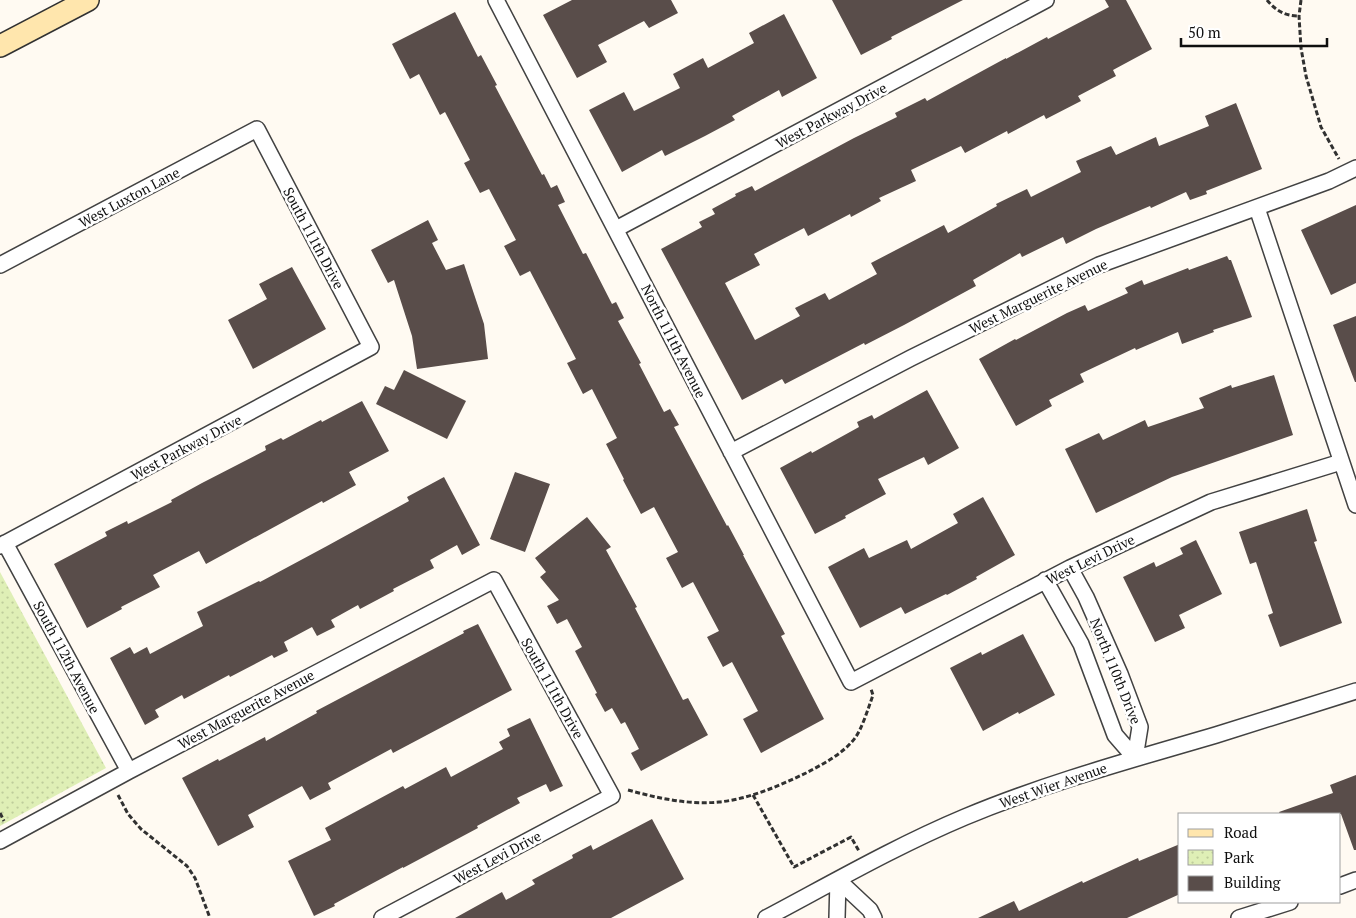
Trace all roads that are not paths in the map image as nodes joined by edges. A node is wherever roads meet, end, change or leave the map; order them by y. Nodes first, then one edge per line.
1 (88, 0) edge
2 (497, 0) edge
3 (1046, 0) edge
4 (0, 46) edge
5 (257, 130) joint
6 (1352, 170) edge
7 (1257, 208) junction
8 (616, 229) junction
9 (0, 265) edge
10 (371, 347) joint
11 (731, 452) junction
12 (1341, 462) junction
13 (1356, 504) edge
14 (3, 545) edge
15 (1070, 568) junction
16 (494, 580) joint
17 (1045, 580) junction
18 (851, 682) joint
19 (1356, 691) edge
20 (1135, 758) junction
21 (129, 771) junction
22 (612, 796) joint
23 (0, 841) edge
24 (838, 880) junction
25 (1356, 880) edge
26 (1341, 886) edge
27 (1287, 903) edge
28 (382, 918) edge
29 (766, 918) edge
30 (837, 918) edge
31 (874, 918) edge
32 (1239, 918) edge

1 - 4 main road
2 - 8 street, North 111th Avenue
3 - 8 street, West Parkway Drive
5 - 9 street, West Luxton Lane
5 - 10 street, South 111th Drive
6 - 7 street, West Marguerite Avenue
7 - 11 street, West Marguerite Avenue
7 - 12 street
8 - 11 street, North 111th Avenue
10 - 14 street, West Parkway Drive
11 - 18 street, North 111th Avenue
12 - 13 street
12 - 15 street, West Levi Drive
14 - 21 street, South 112th Avenue
15 - 17 street, West Levi Drive
15 - 20 street, North 110th Drive
16 - 21 street, West Marguerite Avenue
16 - 22 street, South 111th Drive
17 - 18 street, West Levi Drive
17 - 20 street, North 110th Drive
19 - 20 street, West Wier Avenue
20 - 24 street, West Wier Avenue
21 - 23 street, West Marguerite Avenue
22 - 28 street, West Levi Drive
24 - 29 street, West Wier Avenue
24 - 30 street
24 - 31 street
25 - 26 street
27 - 32 street

